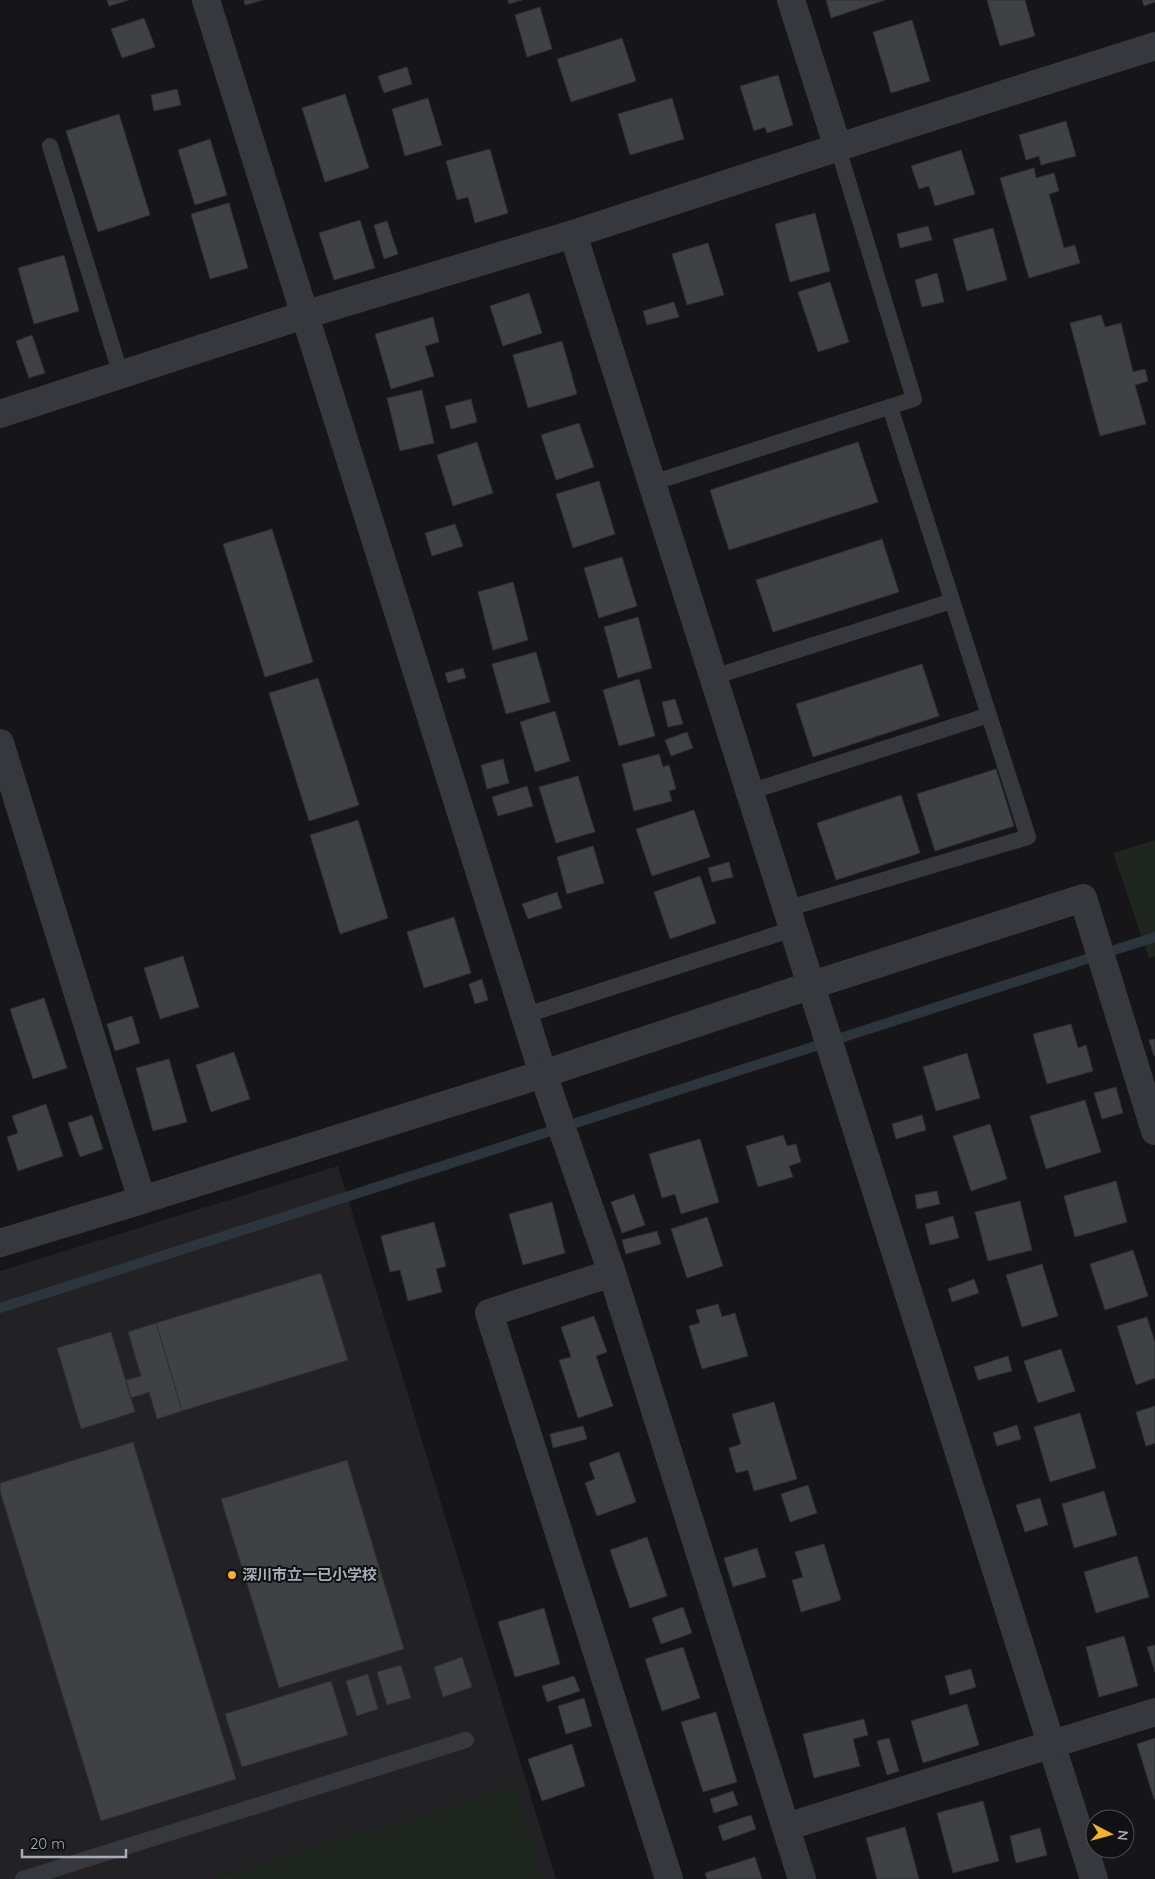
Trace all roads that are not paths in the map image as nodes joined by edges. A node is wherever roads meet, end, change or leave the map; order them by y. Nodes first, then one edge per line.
1 (206, 0) edge
2 (791, 0) edge
3 (1155, 46) edge
4 (50, 146) dead end
5 (838, 148) junction
6 (573, 234) junction
7 (304, 315) junction
8 (121, 375) junction
9 (890, 407) junction
10 (0, 414) edge
11 (652, 483) junction
12 (952, 601) junction
13 (713, 677) junction
14 (989, 715) junction
15 (0, 743) edge
16 (749, 792) junction
17 (790, 919) junction
18 (812, 985) junction
19 (526, 1015) junction
20 (543, 1074) junction
21 (1155, 1131) edge
22 (142, 1200) junction
23 (0, 1243) edge
24 (612, 1273) junction
25 (1155, 1712) edge
26 (466, 1740) dead end
27 (1051, 1744) junction
28 (786, 1826) junction
29 (23, 1879) edge
30 (669, 1879) edge
31 (802, 1879) edge
32 (1094, 1879) edge

1 - 7 street
2 - 5 street
3 - 5 street
4 - 8 lane
5 - 6 street
5 - 9 lane
6 - 7 street
6 - 11 street
7 - 8 street
7 - 19 street
8 - 10 street
9 - 11 lane
9 - 12 lane
11 - 13 street
12 - 13 lane
12 - 14 lane
13 - 16 street
14 - 16 lane
14 - 17 lane
15 - 22 street
16 - 17 street
17 - 18 street
17 - 19 lane
18 - 20 street
18 - 21 street
18 - 27 street
19 - 20 street
20 - 22 street
20 - 24 street
22 - 23 street
24 - 28 street
24 - 30 street
25 - 27 street
26 - 29 lane
27 - 28 street
27 - 32 street
28 - 31 street

